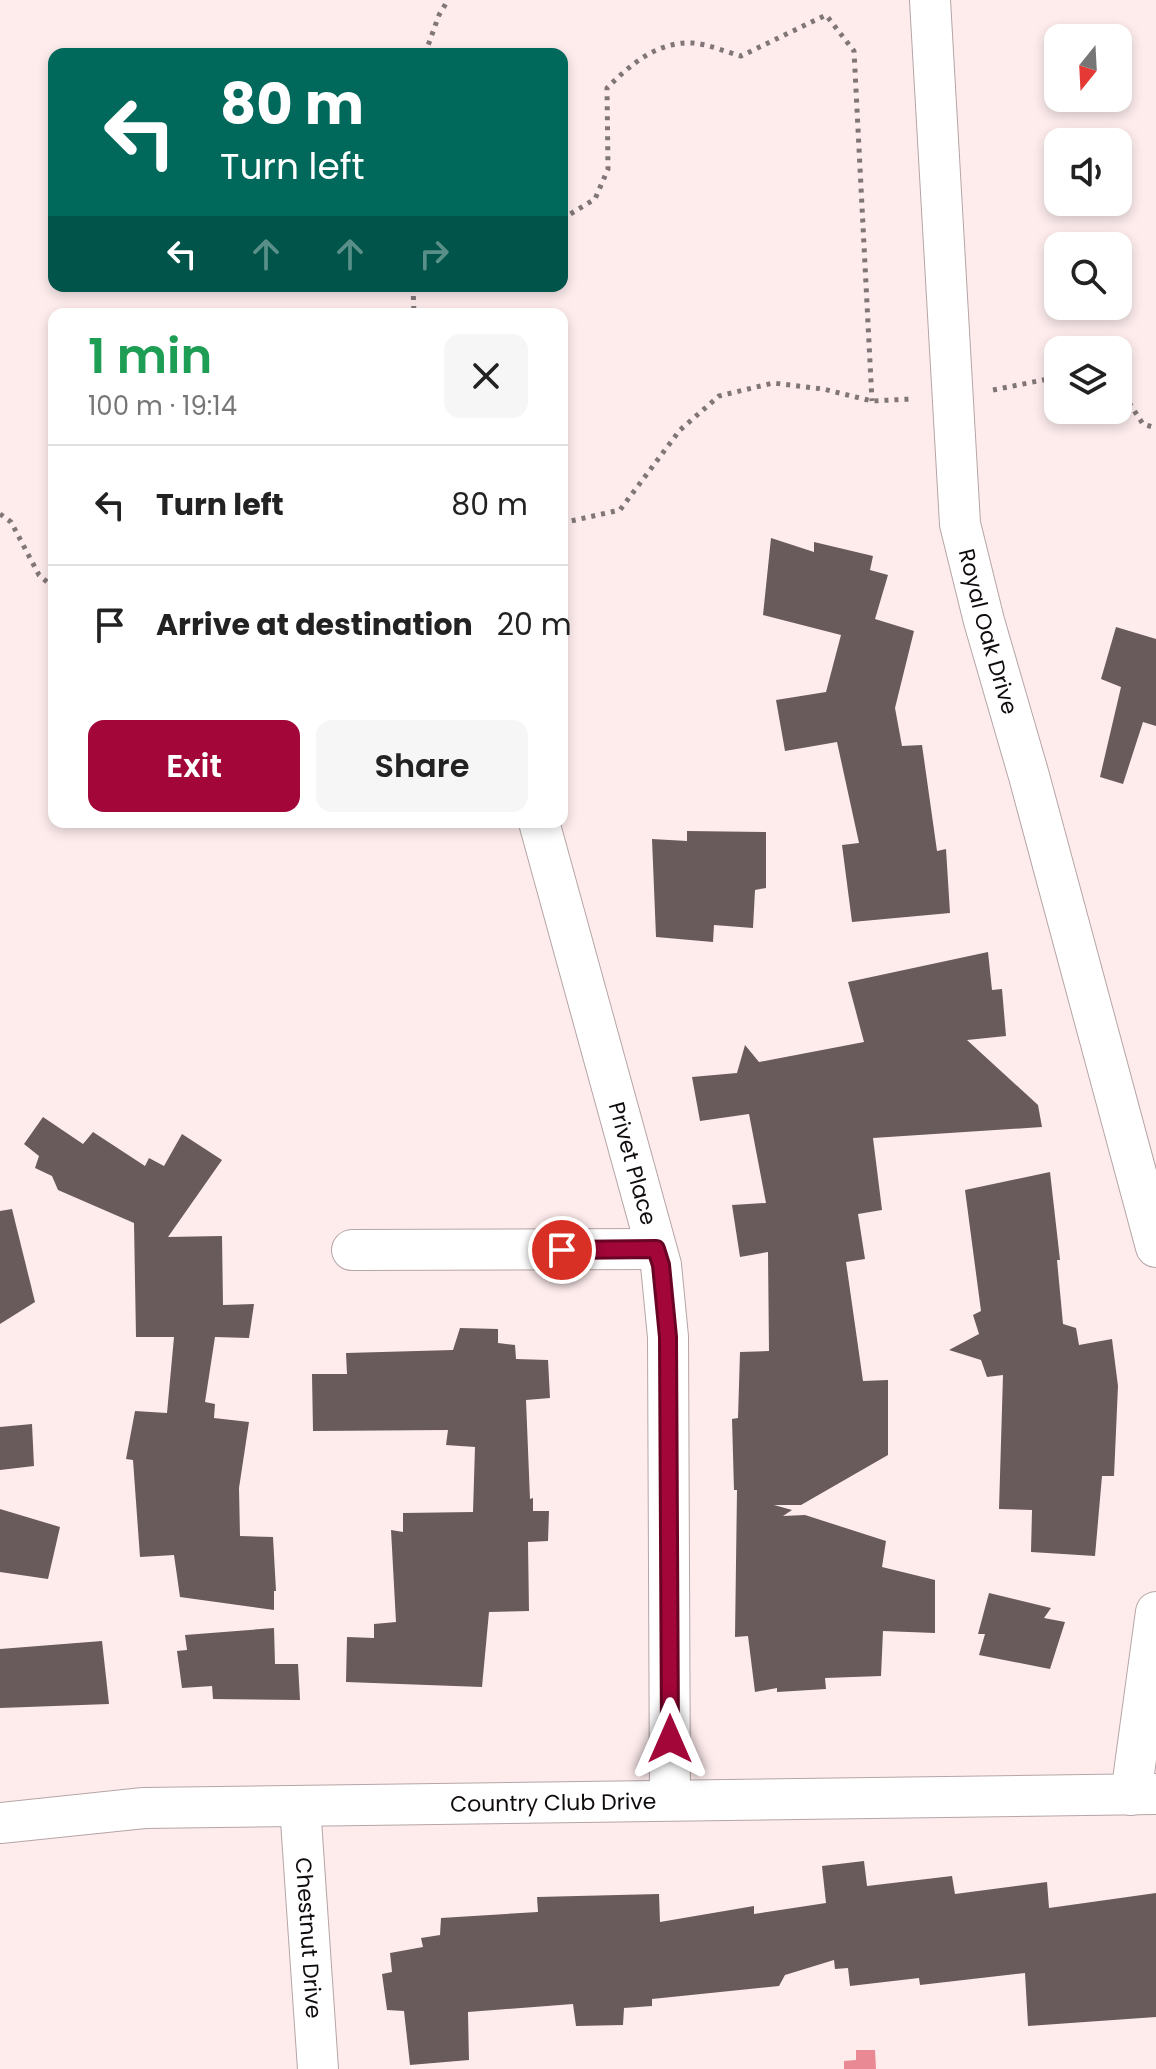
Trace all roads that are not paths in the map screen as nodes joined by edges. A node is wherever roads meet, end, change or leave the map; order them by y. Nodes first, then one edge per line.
1 (930, 0) edge
2 (541, 828) edge
3 (1156, 1247) edge
4 (656, 1249) junction
5 (352, 1250) dead end
6 (1156, 1612) edge
7 (1144, 1795) edge
8 (670, 1800) junction
9 (300, 1806) junction
10 (0, 1823) edge
11 (318, 2069) edge

1 - 3 street, Royal Oak Drive
2 - 4 street, Privet Place
4 - 5 street
4 - 8 street, Privet Place
6 - 7 street
7 - 8 street, Country Club Drive
8 - 9 street, Country Club Drive
9 - 10 street, Country Club Drive
9 - 11 street, Chestnut Drive

